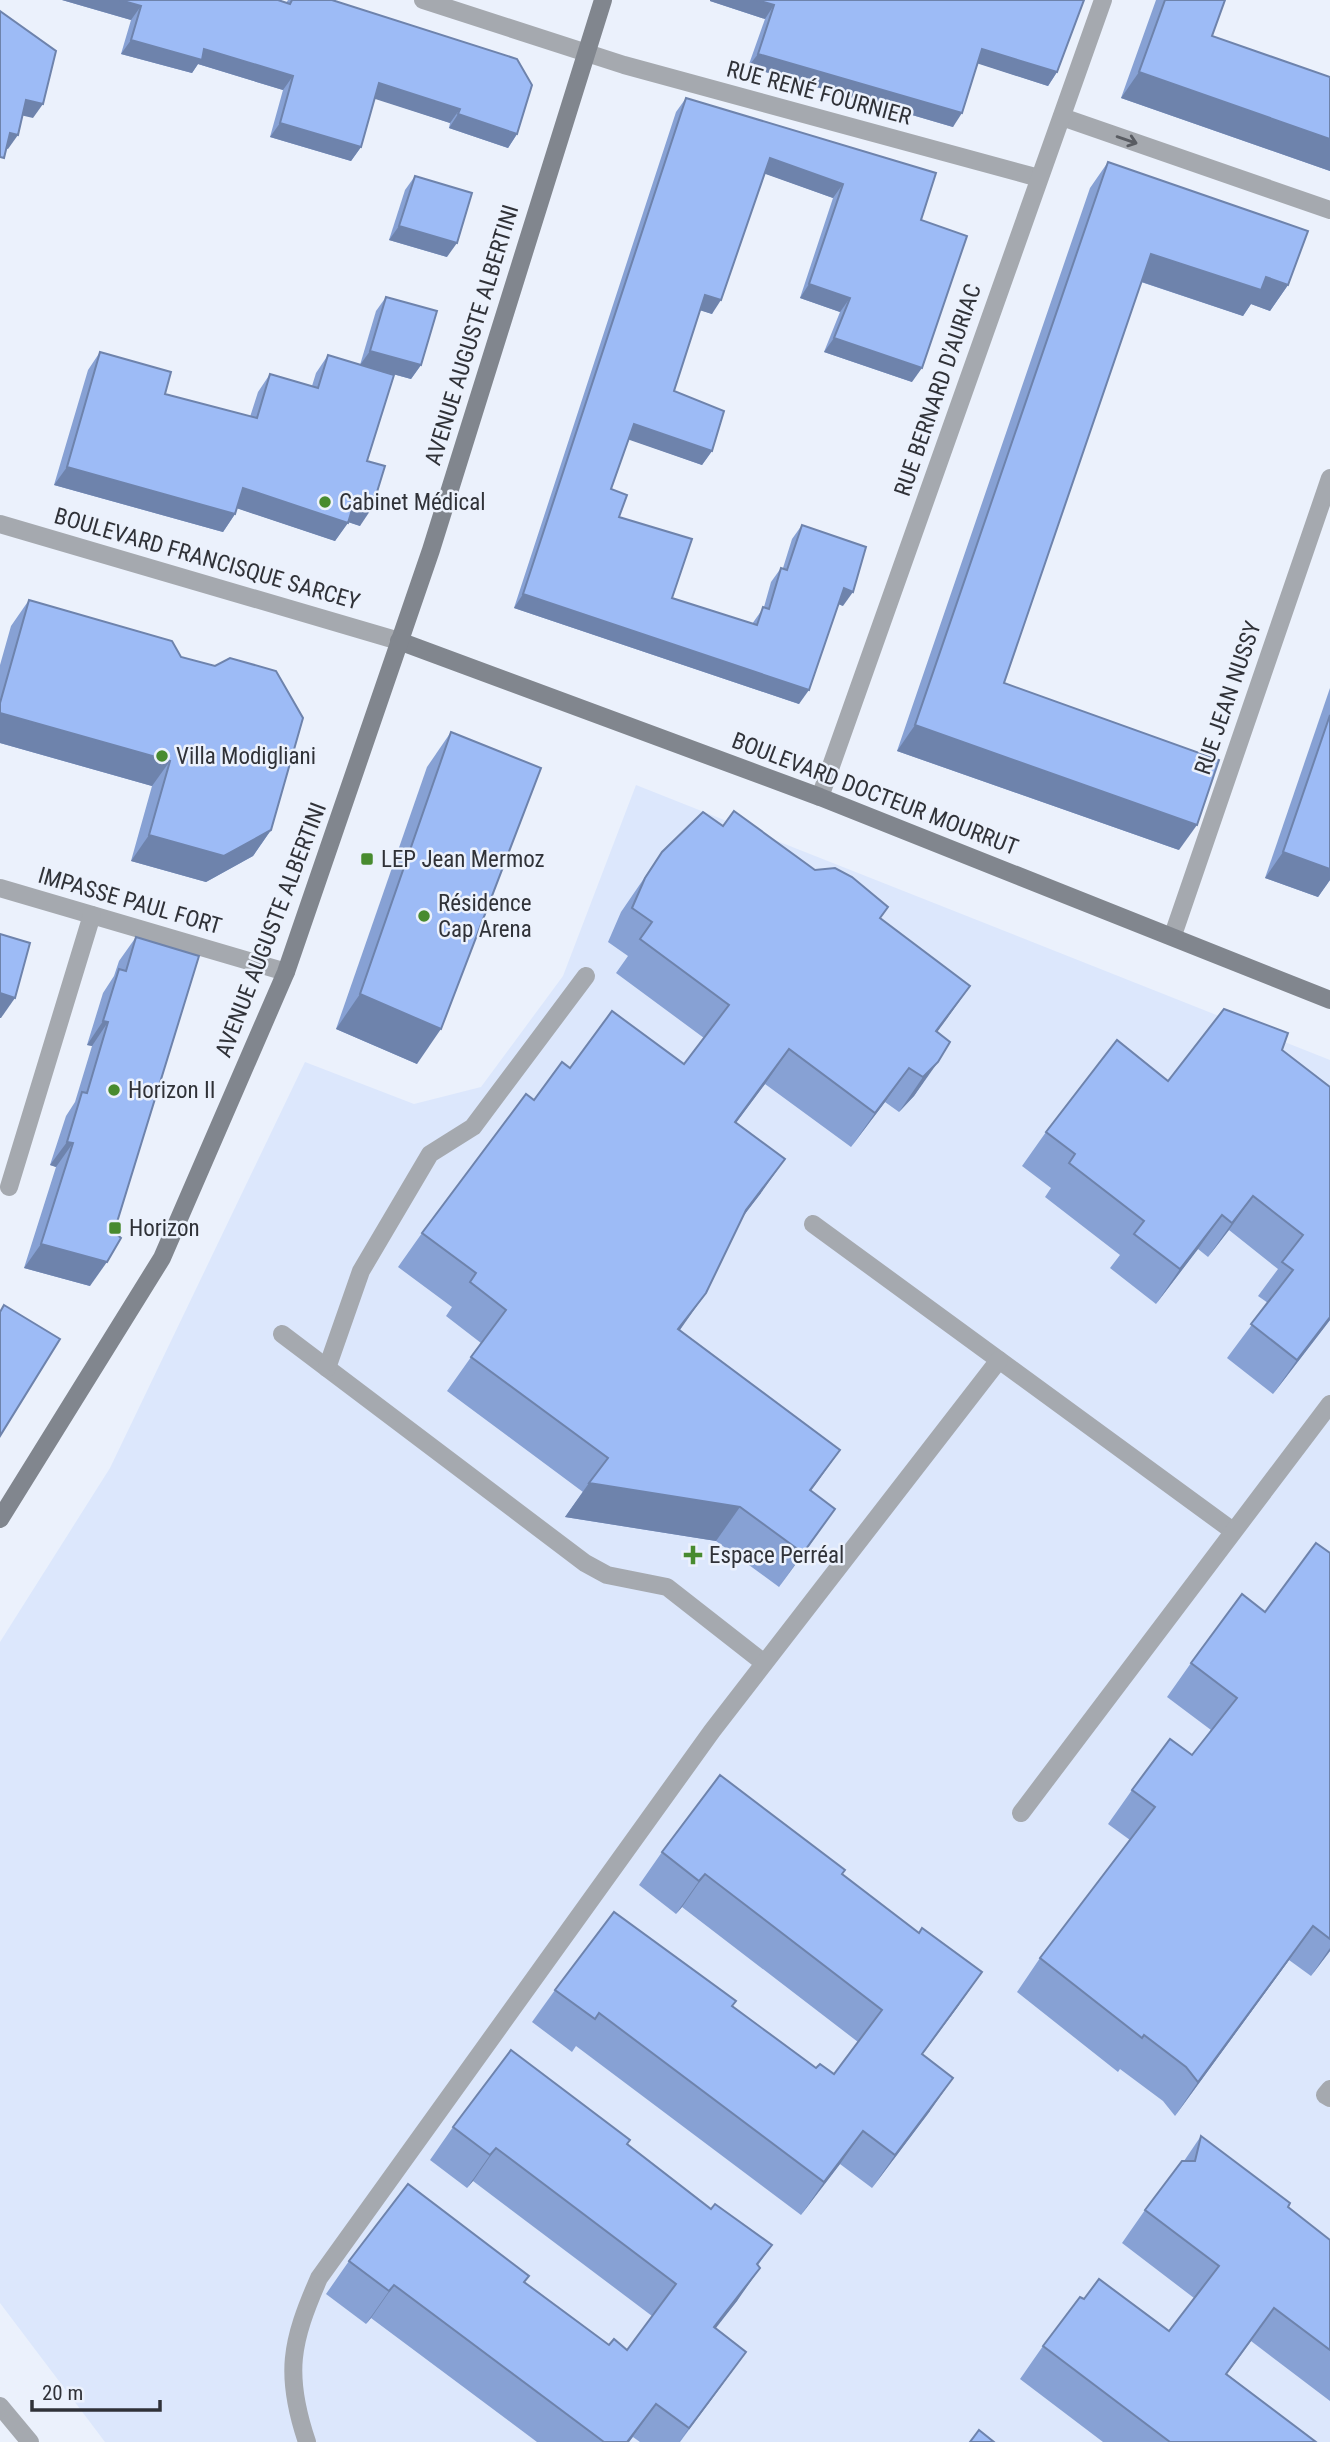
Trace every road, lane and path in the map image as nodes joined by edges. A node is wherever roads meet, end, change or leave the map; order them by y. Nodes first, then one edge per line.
1 (423, 0) edge
2 (603, 0) edge
3 (1103, 0) edge
4 (586, 54) junction
5 (1062, 117) junction
6 (1039, 178) junction
7 (1330, 210) edge
8 (1329, 485) edge
9 (0, 524) edge
10 (399, 641) junction
11 (820, 797) junction
12 (0, 888) edge
13 (92, 915) junction
14 (1173, 935) junction
15 (286, 972) junction
16 (586, 976) dead end
17 (1330, 1000) edge
18 (9, 1186) dead end
19 (813, 1224) dead end
20 (282, 1334) dead end
21 (999, 1360) junction
22 (327, 1368) junction
23 (1330, 1404) edge
24 (0, 1519) edge
25 (1233, 1531) junction
26 (764, 1663) junction
27 (1021, 1813) dead end
28 (1330, 2089) edge
29 (1330, 2098) edge
30 (0, 2406) edge
31 (30, 2442) edge
32 (307, 2442) edge

1 - 4 street, RUE RENÉ FOURNIER
2 - 4 street, AVENUE AUGUSTE ALBERTINI
3 - 5 street, RUE BERNARD D'AURIAC
4 - 6 street, RUE RENÉ FOURNIER
4 - 10 street, AVENUE AUGUSTE ALBERTINI
5 - 6 street, RUE BERNARD D'AURIAC
5 -> 7 street
6 - 11 street, RUE BERNARD D'AURIAC
8 - 14 street, RUE JEAN NUSSY
9 - 10 street, BOULEVARD FRANCISQUE SARCEY
10 - 11 street, BOULEVARD DOCTEUR MOURRUT
10 - 15 street, AVENUE AUGUSTE ALBERTINI
11 - 14 street, BOULEVARD DOCTEUR MOURRUT
12 - 13 street, IMPASSE PAUL FORT
13 - 15 street, IMPASSE PAUL FORT
13 - 18 street
14 - 17 street, BOULEVARD DOCTEUR MOURRUT
15 - 24 street, AVENUE AUGUSTE ALBERTINI
16 - 22 street
19 - 21 street
20 - 22 street
21 - 25 street
21 - 26 street
22 - 26 street
23 - 25 street
25 - 27 street
26 - 32 street
28 - 29 street
30 - 31 street

